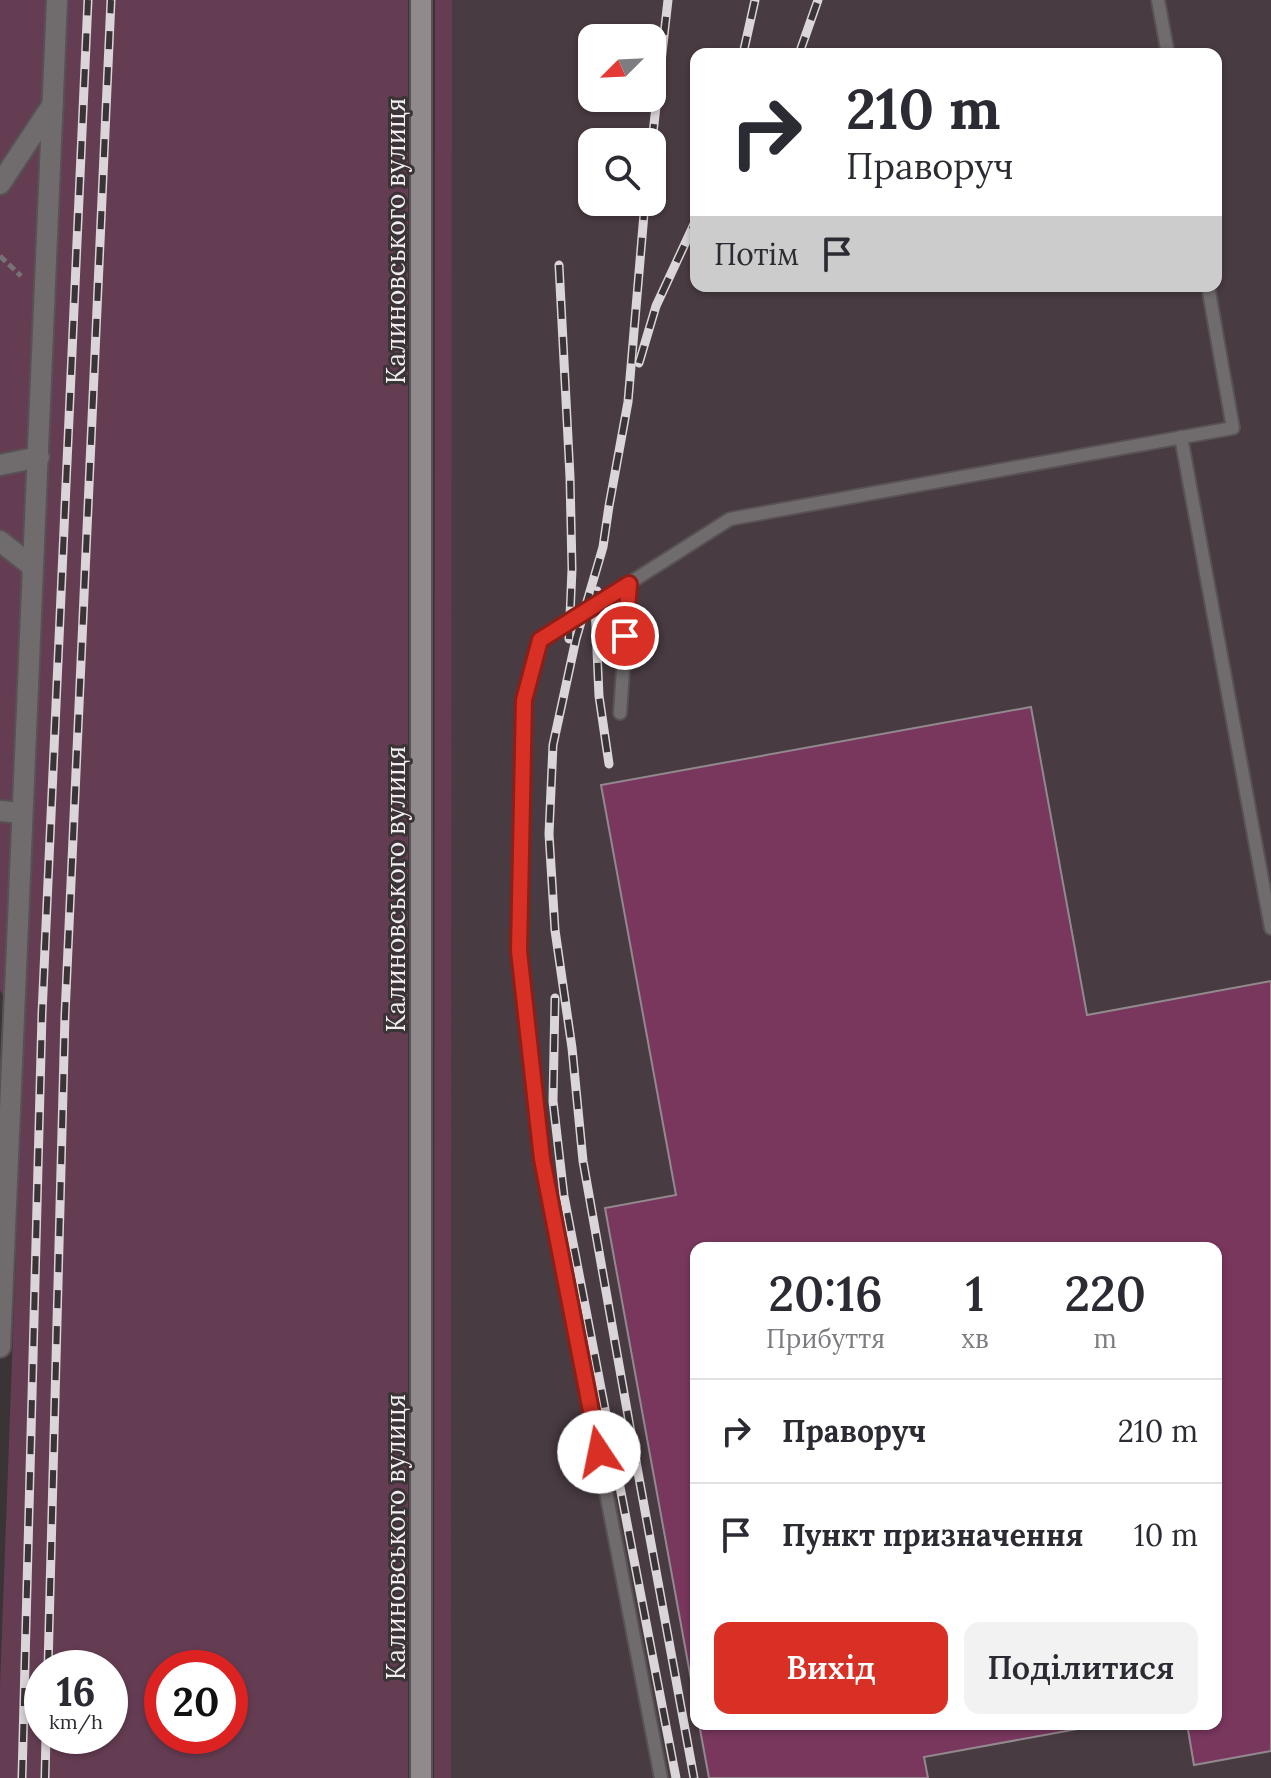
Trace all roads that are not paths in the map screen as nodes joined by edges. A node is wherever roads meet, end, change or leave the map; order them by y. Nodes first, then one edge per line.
1 (57, 0) edge
2 (421, 0) edge
3 (1158, 0) edge
4 (1167, 48) edge
5 (53, 103) junction
6 (0, 184) edge
7 (1209, 292) edge
8 (1181, 437) junction
9 (39, 457) junction
10 (0, 465) edge
11 (0, 541) edge
12 (33, 567) junction
13 (629, 584) junction
14 (620, 713) dead end
15 (0, 811) edge
16 (22, 813) junction
17 (1271, 928) edge
18 (0, 1010) edge
19 (13, 1033) junction
20 (0, 1347) edge
21 (421, 1778) edge
22 (661, 1778) edge

1 - 5 street
2 - 21 street, Калиновського вулиця
3 - 4 lane
5 - 6 street
5 - 9 street
7 - 8 lane
8 - 13 lane
8 - 17 lane
9 - 10 street
9 - 12 street
11 - 12 street
12 - 16 street
13 - 14 lane
13 - 22 lane
15 - 16 street
16 - 19 street
18 - 19 street
19 - 20 street

